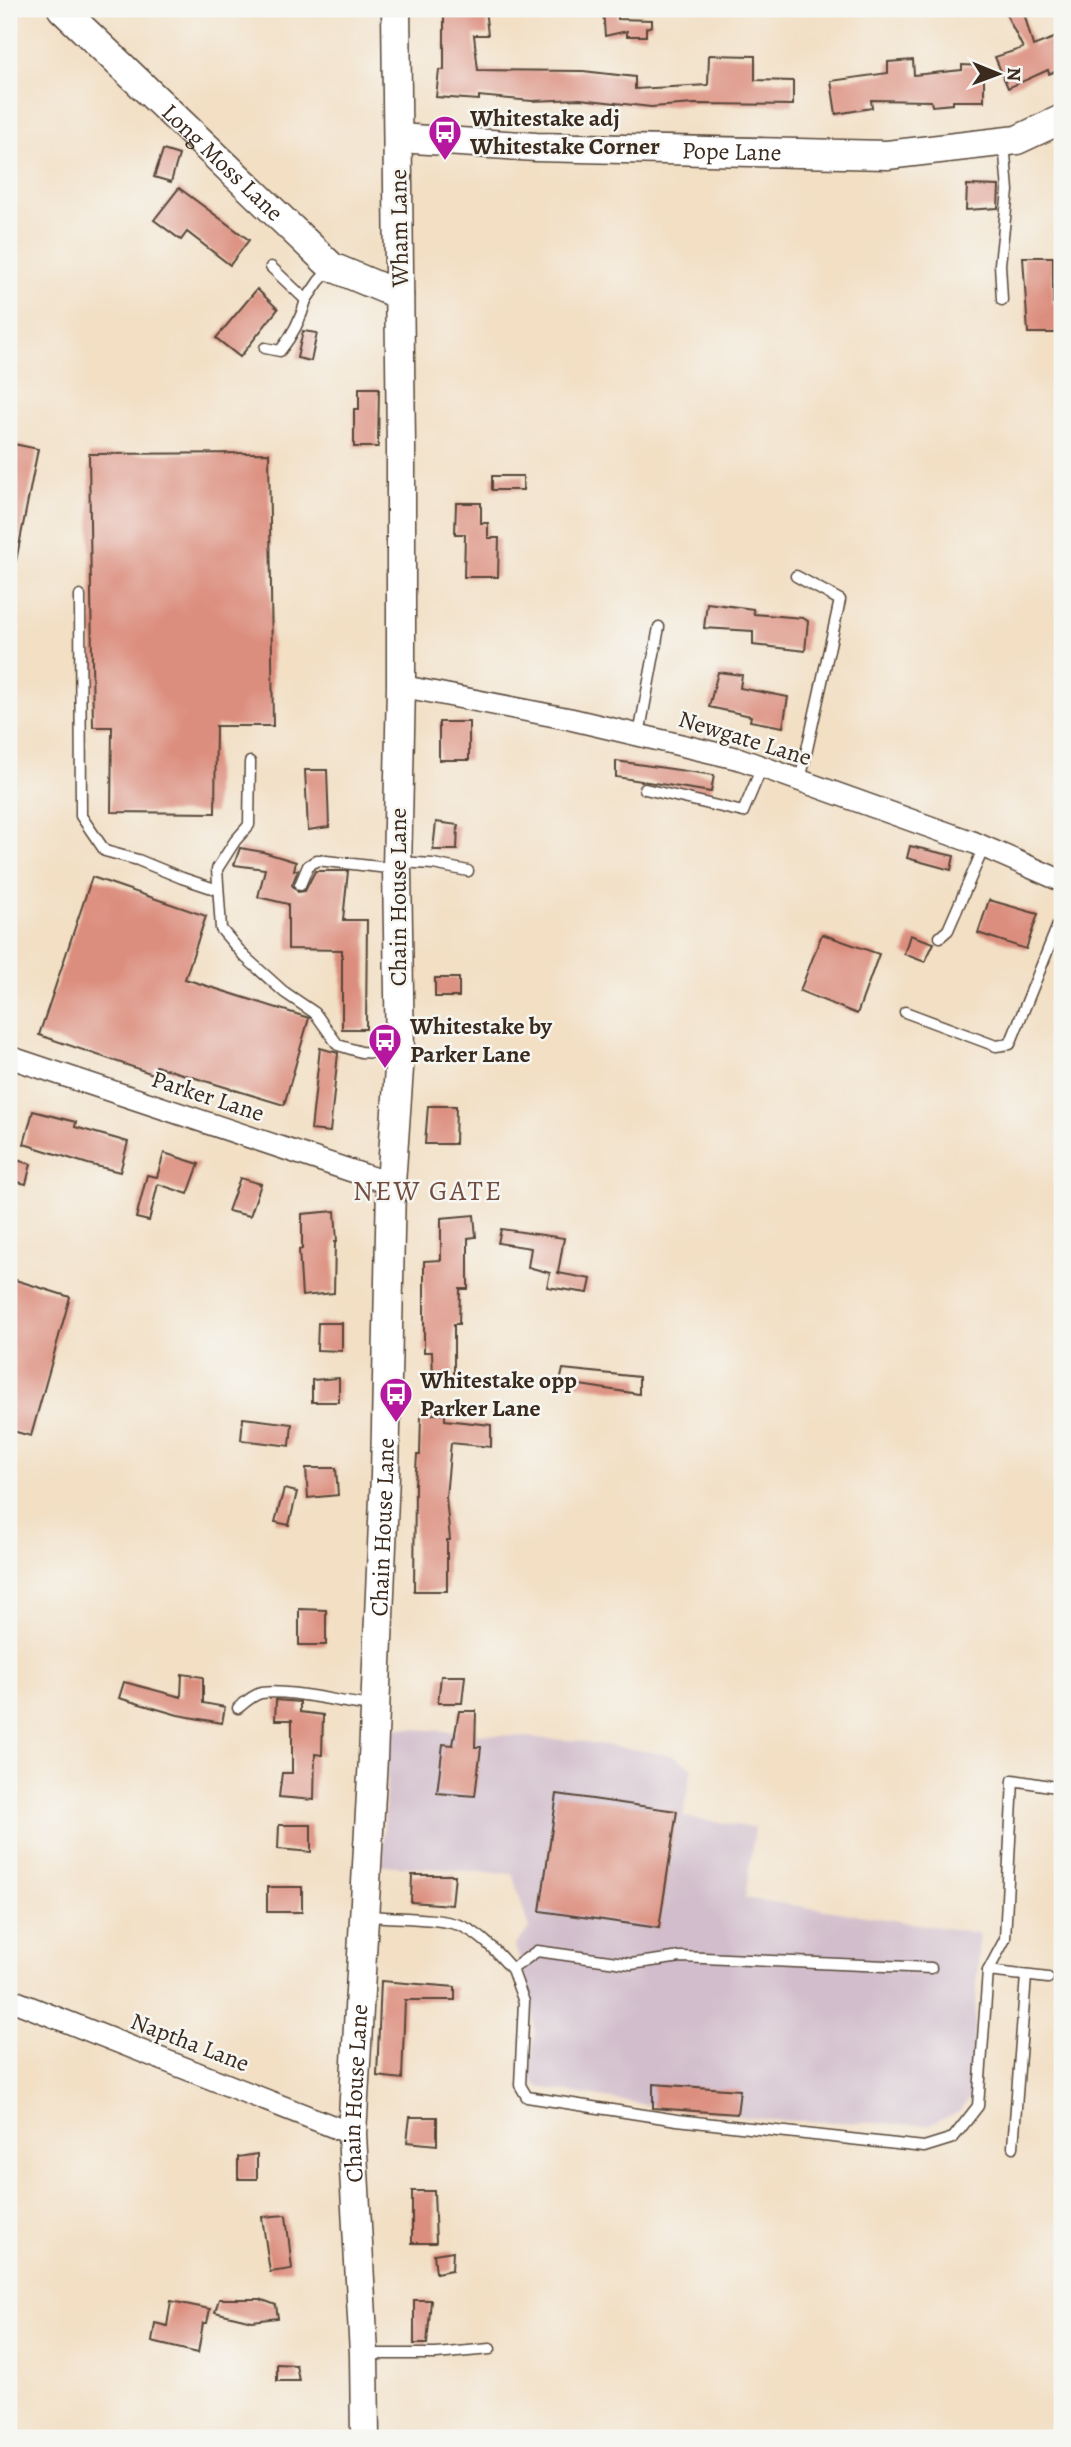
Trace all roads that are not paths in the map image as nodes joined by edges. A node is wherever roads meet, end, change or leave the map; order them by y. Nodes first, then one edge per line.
1 (62, 9) edge
2 (396, 9) edge
3 (1062, 119) edge
4 (398, 138) junction
5 (1004, 142) junction
6 (271, 267) dead end
7 (332, 267) junction
8 (400, 295) junction
9 (306, 300) junction
10 (1002, 300) dead end
11 (265, 348) dead end
12 (401, 447) joint
13 (796, 576) dead end
14 (80, 596) dead end
15 (659, 627) dead end
16 (401, 686) junction
17 (639, 735) junction
18 (250, 762) dead end
19 (762, 767) junction
20 (800, 781) junction
21 (645, 789) dead end
22 (984, 847) junction
23 (397, 865) junction
24 (468, 871) dead end
25 (1062, 881) edge
26 (300, 885) dead end
27 (218, 890) junction
28 (1062, 915) edge
29 (940, 937) dead end
30 (905, 1012) dead end
31 (400, 1054) junction
32 (9, 1057) edge
33 (391, 1184) junction
34 (375, 1707) junction
35 (238, 1708) dead end
36 (1062, 1788) edge
37 (364, 1916) junction
38 (931, 1968) dead end
39 (512, 1969) junction
40 (988, 1971) junction
41 (1026, 1976) junction
42 (1048, 1978) dead end
43 (9, 2000) edge
44 (352, 2134) junction
45 (1013, 2147) dead end
46 (490, 2348) dead end
47 (363, 2354) junction
48 (365, 2438) edge

1 - 7 street, Long Moss Lane
2 - 4 street, Wham Lane
3 - 5 street, Pope Lane
4 - 5 street, Pope Lane
4 - 8 street, Wham Lane
5 - 10 lane
6 - 9 lane
7 - 8 street, Long Moss Lane
7 - 9 lane
8 - 12 street, Wham Lane
9 - 11 lane
12 - 16 street, Chain House Lane
13 - 20 lane
14 - 27 lane
15 - 17 lane
16 - 17 street, Newgate Lane
16 - 23 street, Chain House Lane
17 - 19 street, Newgate Lane
18 - 27 lane
19 - 20 street, Newgate Lane
19 - 21 lane
20 - 22 street, Newgate Lane
22 - 25 street, Newgate Lane
22 - 29 lane
23 - 24 lane
23 - 26 lane
23 - 31 street, Chain House Lane
27 - 31 lane
28 - 30 lane
31 - 33 street, Chain House Lane
32 - 33 street, Parker Lane
33 - 34 street, Chain House Lane
34 - 35 lane
34 - 37 street, Chain House Lane
36 - 40 lane
37 - 39 lane
37 - 44 street, Chain House Lane
38 - 39 lane
39 - 40 lane
40 - 41 lane
41 - 42 lane
41 - 45 lane
43 - 44 street, Naptha Lane
44 - 47 street, Chain House Lane
46 - 47 lane
47 - 48 street, Chain House Lane

